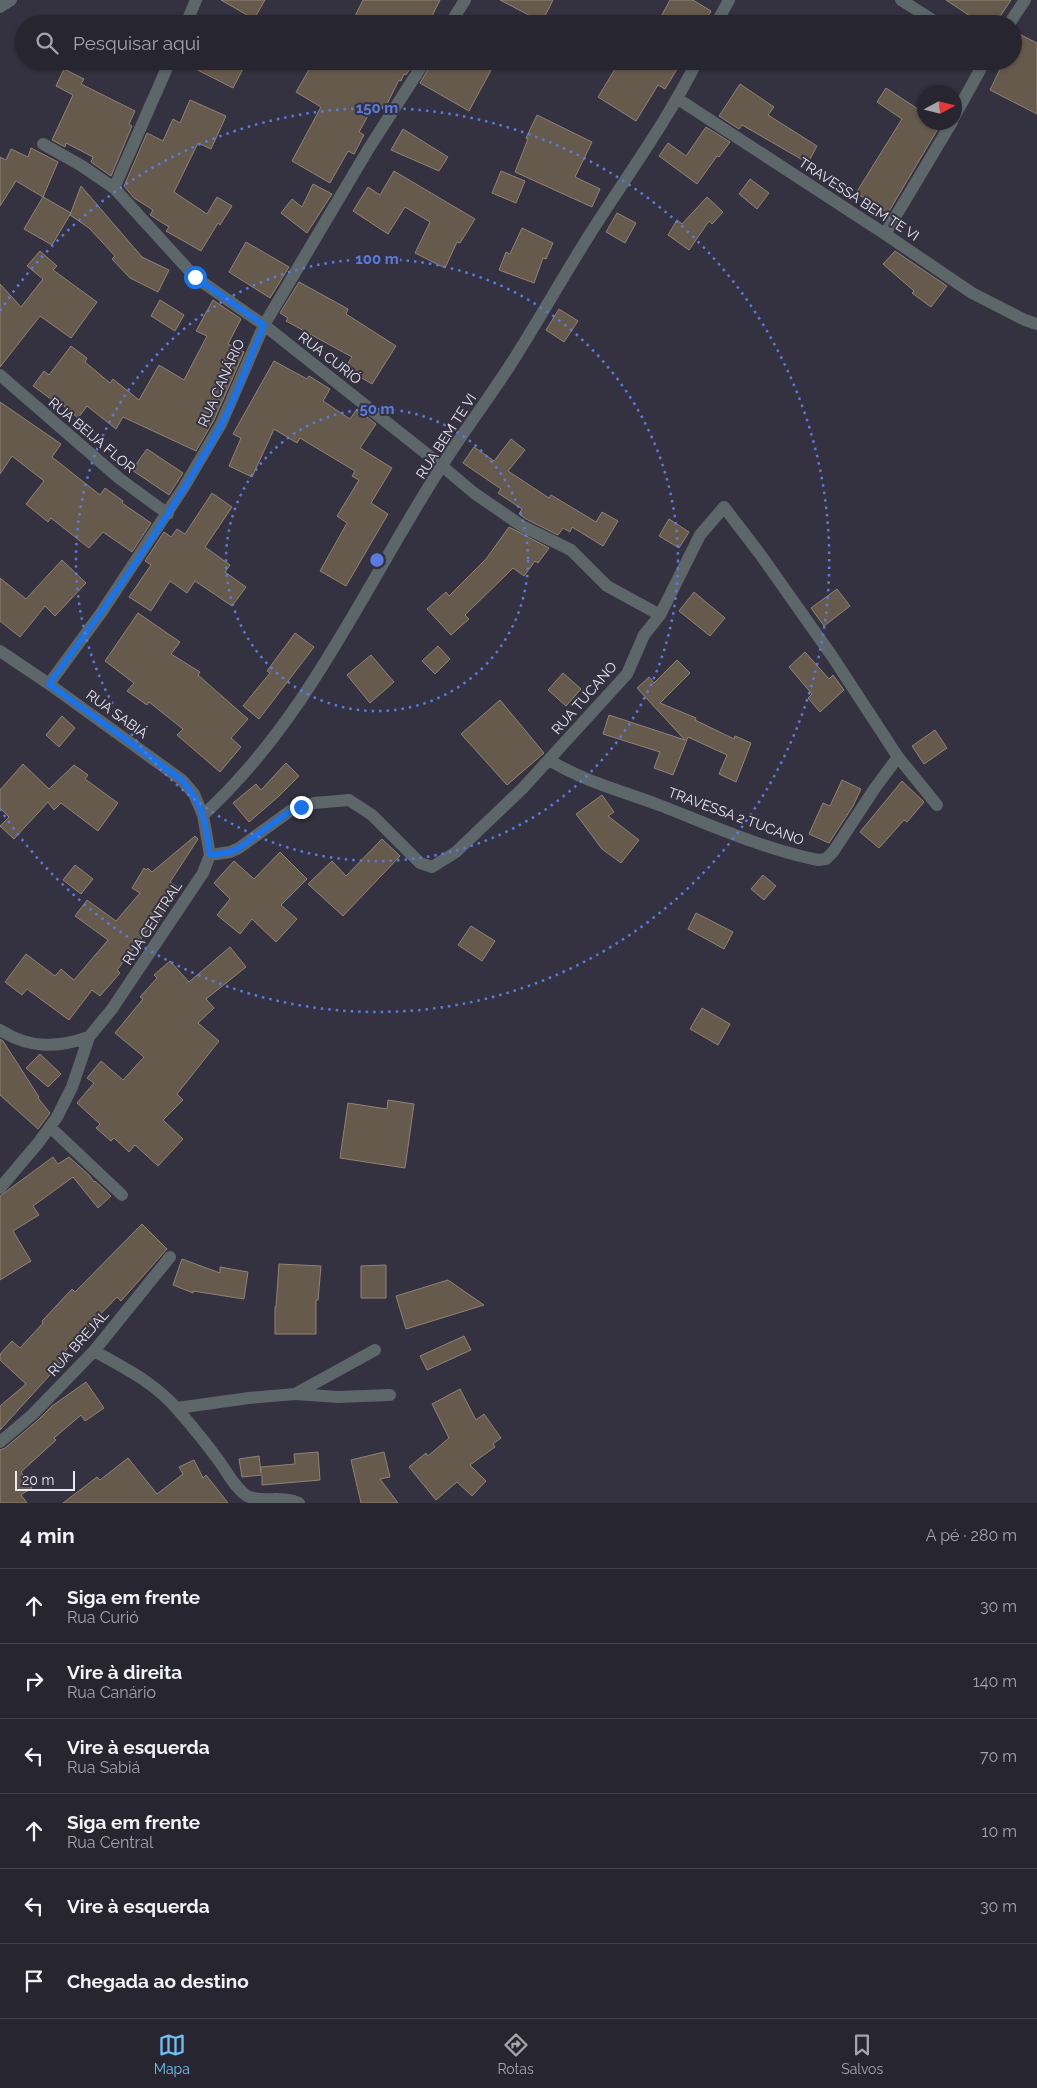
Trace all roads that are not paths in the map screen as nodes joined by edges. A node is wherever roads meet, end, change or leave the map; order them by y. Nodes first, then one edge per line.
1 (11, 0) edge
2 (196, 0) edge
3 (465, 0) edge
4 (728, 0) edge
5 (901, 0) edge
6 (1025, 0) edge
7 (0, 7) edge
8 (190, 15) edge
9 (456, 15) edge
10 (720, 15) edge
11 (925, 15) edge
12 (1015, 15) edge
13 (166, 70) edge
14 (419, 70) edge
15 (692, 70) edge
16 (979, 70) edge
17 (678, 99) junction
18 (962, 103) edge
19 (947, 130) edge
20 (44, 144) dead end
21 (114, 188) junction
22 (885, 234) junction
23 (1031, 322) edge
24 (264, 325) junction
25 (0, 375) edge
26 (442, 466) junction
27 (168, 514) junction
28 (660, 615) junction
29 (0, 651) edge
30 (49, 684) junction
31 (898, 758) junction
32 (549, 760) junction
33 (937, 805) dead end
34 (204, 815) junction
35 (210, 855) junction
36 (0, 1030) edge
37 (89, 1038) junction
38 (50, 1127) junction
39 (0, 1188) edge
40 (122, 1195) dead end
41 (170, 1257) dead end
42 (375, 1350) dead end
43 (94, 1351) junction
44 (295, 1394) junction
45 (390, 1395) dead end
46 (177, 1408) junction
47 (0, 1442) edge
48 (299, 1503) edge

1 - 7 street
2 - 8 street
3 - 9 street
4 - 10 street
5 - 11 street
6 - 12 street
13 - 21 street
14 - 24 street, RUA CANÁRIO
15 - 17 street, RUA BEM TE VI
16 - 18 street
17 - 22 street, TRAVESSA BEM TE VI
17 - 26 street, RUA BEM TE VI
19 - 22 street
20 - 21 street, RUA CURIÓ
21 - 24 street, RUA CURIÓ
22 - 23 street, TRAVESSA BEM TE VI
24 - 26 street, RUA CURIÓ
24 - 27 street, RUA CANÁRIO
25 - 27 street, RUA BEIJA FLOR
26 - 28 street, RUA CURIÓ
26 - 34 street, RUA BEM TE VI
27 - 30 street, RUA CANÁRIO
28 - 31 street, RUA TUCANO
28 - 32 street, RUA TUCANO
29 - 30 street, RUA SABIÁ
30 - 34 street, RUA SABIÁ
31 - 32 street, TRAVESSA 2 TUCANO
31 - 33 street
32 - 35 street, RUA TUCANO
34 - 35 street
35 - 37 street, RUA CENTRAL
36 - 37 street
37 - 38 street
38 - 39 street
38 - 40 street
41 - 43 street, RUA BREJAL
42 - 44 street
43 - 46 street
43 - 47 street, RUA BREJAL
44 - 45 street
44 - 46 street
46 - 48 street

